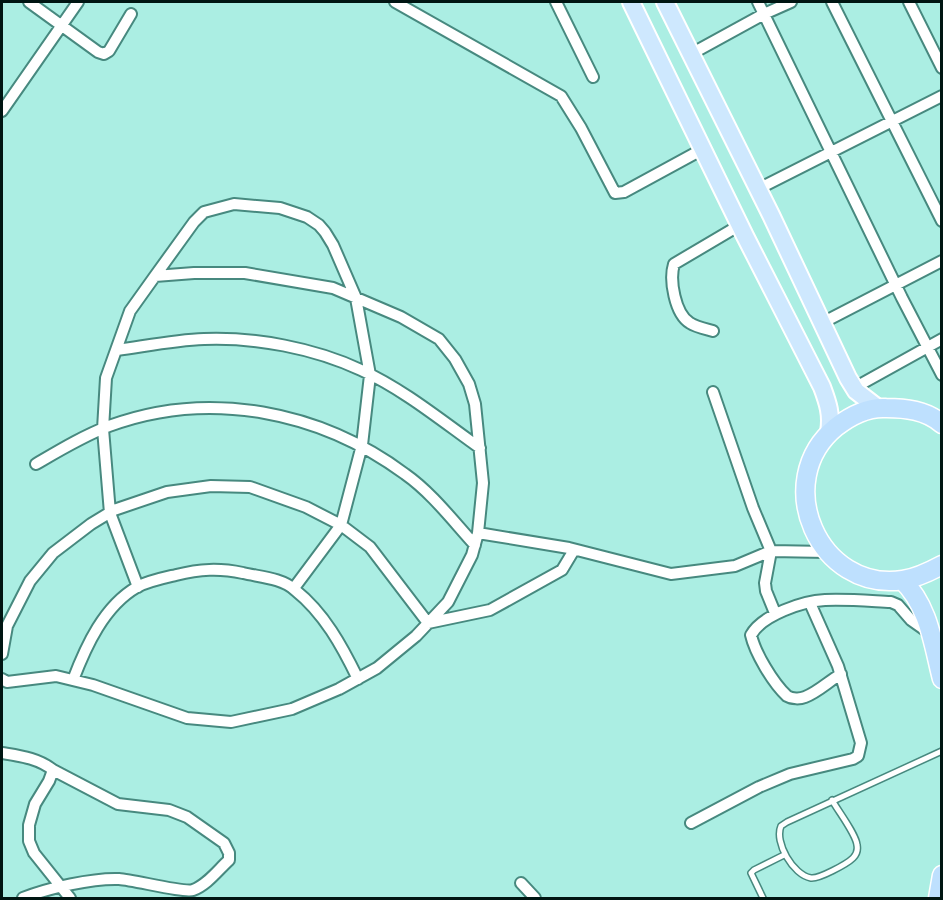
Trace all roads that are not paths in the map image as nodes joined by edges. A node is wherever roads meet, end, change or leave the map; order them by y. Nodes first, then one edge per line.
1 (29, 2) edge
2 (78, 2) edge
3 (395, 2) edge
4 (556, 2) edge
5 (631, 2) edge
6 (665, 2) edge
7 (758, 2) edge
8 (791, 2) edge
9 (832, 2) edge
10 (909, 2) edge
11 (131, 14) dead end
12 (764, 14) junction
13 (62, 26) junction
14 (690, 54) junction
15 (942, 68) edge
16 (593, 77) dead end
17 (942, 96) edge
18 (2, 111) edge
19 (893, 121) junction
20 (703, 149) junction
21 (832, 151) junction
22 (758, 189) junction
23 (942, 221) edge
24 (740, 225) junction
25 (942, 261) edge
26 (154, 276) junction
27 (895, 284) junction
28 (356, 298) junction
29 (822, 323) junction
30 (713, 331) dead end
31 (942, 339) edge
32 (927, 346) junction
33 (117, 350) junction
34 (370, 375) junction
35 (942, 375) edge
36 (854, 388) junction
37 (713, 392) dead end
38 (878, 408) junction
39 (942, 424) edge
40 (103, 429) junction
41 (830, 432) junction
42 (362, 445) junction
43 (480, 448) junction
44 (36, 464) dead end
45 (110, 513) junction
46 (341, 525) junction
47 (478, 533) junction
48 (475, 545) junction
49 (574, 550) junction
50 (771, 550) junction
51 (827, 552) junction
52 (942, 565) edge
53 (902, 580) junction
54 (138, 587) junction
55 (294, 588) junction
56 (810, 603) junction
57 (775, 614) junction
58 (428, 623) junction
59 (930, 633) junction
60 (2, 654) edge
61 (841, 674) junction
62 (2, 679) edge
63 (358, 679) junction
64 (942, 679) edge
65 (74, 680) junction
66 (942, 751) edge
67 (2, 753) edge
68 (53, 770) junction
69 (832, 800) junction
70 (691, 823) dead end
71 (784, 855) junction
72 (942, 875) edge
73 (521, 884) dead end
74 (60, 887) junction
75 (24, 898) edge
76 (70, 898) edge
77 (536, 898) edge
78 (763, 898) edge
79 (938, 898) edge

1 - 13 street
2 - 13 street
3 - 20 street
4 - 16 street
5 - 20 main road
6 - 14 main road
7 - 12 street
8 - 12 street
9 - 19 street
10 - 15 street
11 - 13 street
12 - 14 street
12 - 21 street
13 - 18 street
14 - 22 main road
17 - 19 street
19 - 21 street
19 - 23 street
20 - 24 main road
21 - 22 street
21 - 27 street
22 - 29 main road
24 - 30 street
24 - 41 main road
25 - 27 street
26 - 28 street
26 - 28 street
26 - 33 street
27 - 29 street
27 - 32 street
28 - 34 street
28 - 43 street
29 - 36 main road
31 - 32 street
32 - 35 street
32 - 36 street
33 - 34 street
33 - 40 street
34 - 42 street
34 - 43 street
36 - 38 main road
37 - 50 street
38 - 39 highway
38 - 41 highway
40 - 42 street
40 - 44 street
40 - 45 street
41 - 51 highway
42 - 46 street
42 - 48 street
43 - 47 street
45 - 46 street
45 - 54 street
45 - 60 street
46 - 55 street
46 - 58 street
47 - 48 street
47 - 49 street
48 - 58 street
49 - 50 street
49 - 58 street
50 - 51 street
50 - 57 street
51 - 53 highway
52 - 53 highway
53 - 59 highway
54 - 55 street
54 - 65 street
55 - 63 street
56 - 57 street
56 - 59 street
56 - 61 street
57 - 61 street
58 - 63 street
59 - 64 highway
61 - 70 street
62 - 65 street
63 - 65 street
66 - 69 lane
67 - 68 street
68 - 74 street
68 - 74 street
69 - 71 lane
69 - 71 lane
71 - 78 lane
72 - 79 highway
73 - 77 street
74 - 75 street
74 - 76 street

